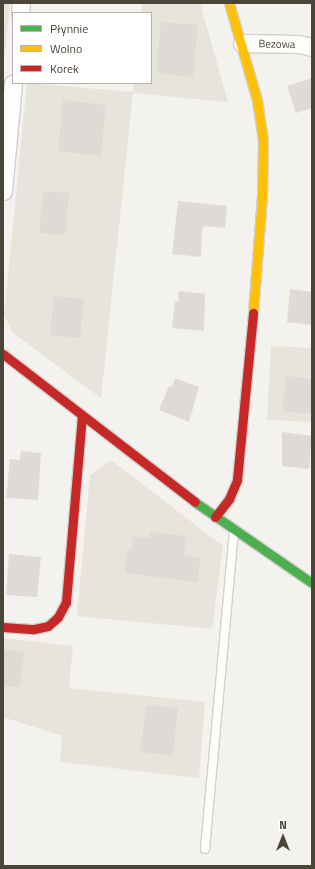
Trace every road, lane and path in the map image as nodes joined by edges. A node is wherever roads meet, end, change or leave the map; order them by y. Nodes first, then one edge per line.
1 (229, 3) edge
2 (242, 43) junction
3 (312, 47) edge
4 (14, 84) edge
5 (3, 191) edge
6 (3, 354) edge
7 (82, 416) junction
8 (215, 517) junction
9 (234, 530) junction
10 (312, 583) edge
11 (3, 627) edge
12 (205, 849) dead end

1 - 2 street
2 - 3 street, Bezowa
2 - 8 street
4 - 5 street
6 - 7 street
7 - 8 street
7 - 11 street
8 - 9 street
9 - 10 street
9 - 12 lane

